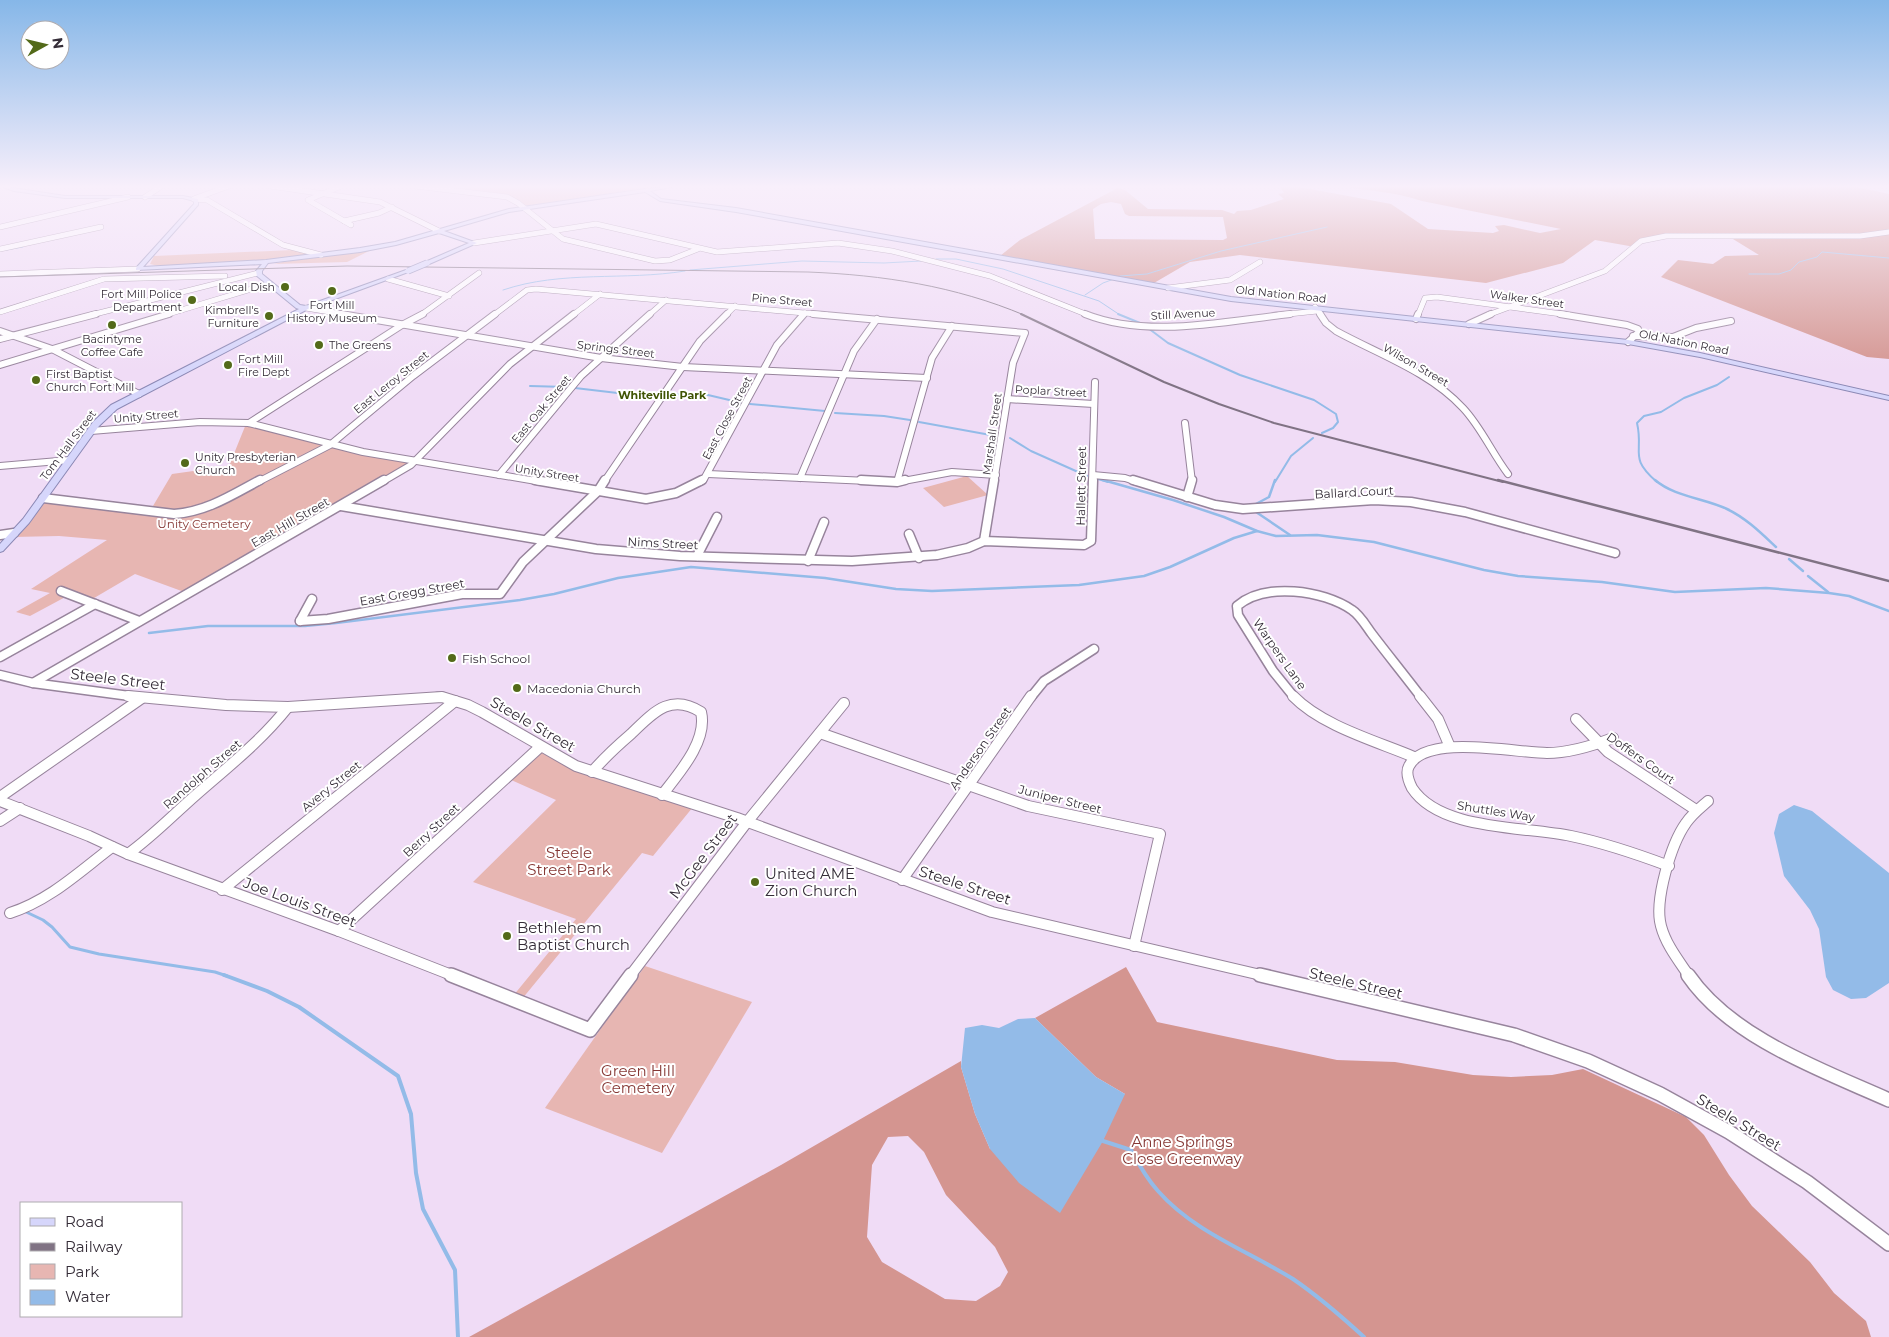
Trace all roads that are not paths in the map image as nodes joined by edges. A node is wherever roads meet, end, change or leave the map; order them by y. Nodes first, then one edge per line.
1 (156, 248) edge
2 (293, 248) edge
3 (364, 248) edge
4 (461, 248) edge
5 (603, 248) edge
6 (750, 248) edge
7 (880, 248) edge
8 (949, 248) edge
9 (1632, 248) edge
10 (698, 249) joint
11 (321, 255) junction
12 (266, 262) junction
13 (1260, 262) dead end
14 (140, 266) junction
15 (258, 273) junction
16 (479, 273) dead end
17 (0, 274) edge
18 (241, 276) junction
19 (119, 279) junction
20 (388, 279) junction
21 (268, 284) junction
22 (536, 288) joint
23 (1168, 288) junction
24 (600, 294) junction
25 (449, 296) junction
26 (666, 300) junction
27 (735, 306) junction
28 (1511, 306) junction
29 (306, 308) junction
30 (1316, 309) junction
31 (0, 312) edge
32 (805, 313) junction
33 (1416, 318) junction
34 (877, 319) junction
35 (1731, 321) dead end
36 (1469, 324) junction
37 (402, 326) junction
38 (952, 326) junction
39 (0, 331) edge
40 (1025, 333) joint
41 (14, 335) junction
42 (466, 336) junction
43 (1633, 336) junction
44 (0, 339) edge
45 (1628, 342) junction
46 (532, 347) junction
47 (52, 349) junction
48 (601, 358) junction
49 (0, 365) edge
50 (683, 367) junction
51 (763, 371) junction
52 (844, 374) junction
53 (927, 378) junction
54 (1095, 382) dead end
55 (139, 394) junction
56 (1889, 398) edge
57 (1007, 399) junction
58 (1094, 404) junction
59 (250, 423) junction
60 (1185, 423) dead end
61 (91, 431) junction
62 (330, 445) junction
63 (70, 460) junction
64 (415, 462) junction
65 (0, 466) edge
66 (708, 474) junction
67 (1093, 474) junction
68 (1508, 474) dead end
69 (499, 475) junction
70 (996, 475) junction
71 (800, 478) junction
72 (896, 482) junction
73 (598, 491) junction
74 (1187, 497) junction
75 (41, 500) junction
76 (342, 506) junction
77 (717, 517) dead end
78 (824, 522) dead end
79 (14, 533) junction
80 (0, 534) edge
81 (909, 534) dead end
82 (984, 540) junction
83 (545, 541) junction
84 (0, 549) edge
85 (1615, 553) dead end
86 (697, 556) junction
87 (919, 558) junction
88 (808, 562) junction
89 (61, 591) dead end
90 (312, 600) dead end
91 (96, 604) junction
92 (139, 621) junction
93 (1094, 649) dead end
94 (0, 657) edge
95 (0, 675) edge
96 (32, 683) junction
97 (142, 698) junction
98 (456, 701) junction
99 (844, 703) dead end
100 (288, 707) junction
101 (1576, 720) dead end
102 (820, 733) junction
103 (1613, 738) dead end
104 (1598, 744) junction
105 (540, 747) junction
106 (1450, 748) junction
107 (1414, 757) junction
108 (592, 772) junction
109 (969, 785) junction
110 (662, 795) junction
111 (0, 797) edge
112 (0, 801) edge
113 (1708, 801) dead end
114 (20, 808) junction
115 (1696, 810) junction
116 (0, 821) edge
117 (747, 822) junction
118 (112, 847) junction
119 (128, 854) junction
120 (1669, 866) junction
121 (902, 880) junction
122 (222, 890) junction
123 (10, 913) dead end
124 (339, 931) junction
125 (1134, 946) junction
126 (590, 1030) joint
127 (1889, 1100) edge
128 (1889, 1244) edge

1 - 14 main road
2 - 11 street
3 - 11 main road
4 - 20 main road, Tom Hall Street, bridge
5 - 10 street
6 - 10 street, Still Avenue
7 - 30 street, Still Avenue
8 - 23 main road, Old Nation Road
9 - 28 street
11 - 12 main road
12 - 14 main road
12 - 15 main road
13 - 23 street
14 - 17 street
14 - 19 street
15 - 18 street
15 - 21 main road
16 - 25 street
18 - 19 street
18 - 41 street
19 - 31 street
20 - 25 street
20 - 29 main road, Tom Hall Street
21 - 29 main road
21 - 47 street
22 - 24 street, Pine Street
22 - 42 street
23 - 30 main road, Old Nation Road
24 - 26 street, Pine Street
24 - 46 street, East Hill Street
25 - 37 street
26 - 27 street, Pine Street
26 - 48 street, East Oak Street
27 - 32 street, Pine Street
27 - 50 street, East Gregg Street
28 - 33 street, Walker Street
28 - 36 street
28 - 43 street, Walker Street
29 - 37 street, Springs Street
29 - 55 main road, Tom Hall Street
30 - 33 main road, Old Nation Road
30 - 68 street, Wilson Street
32 - 34 street, Pine Street
32 - 51 street, East Close Street
33 - 36 main road, Old Nation Road
34 - 38 street, Pine Street
34 - 52 street
35 - 43 street
36 - 45 main road, Old Nation Road
37 - 42 street, Springs Street
37 - 59 street
38 - 40 street, Pine Street
38 - 53 street
39 - 41 street
40 - 57 street, Marshall Street
41 - 44 street
41 - 47 street
42 - 46 street, Springs Street
42 - 62 street, East Leroy Street
43 - 45 street
45 - 56 main road, Old Nation Road
46 - 48 street, Springs Street
46 - 64 street, East Hill Street
47 - 49 street
47 - 55 street
48 - 50 street, Springs Street
48 - 69 street, East Oak Street
50 - 51 street, Springs Street
50 - 73 street, East Gregg Street
51 - 52 street, Springs Street
51 - 66 street, East Close Street
52 - 53 street, Springs Street
52 - 71 street
53 - 72 street
54 - 58 street, Hallett Street
55 - 61 main road, Tom Hall Street
57 - 58 street, Poplar Street
57 - 70 street, Marshall Street
58 - 67 street, Hallett Street
59 - 61 street, Unity Street
59 - 62 street, Unity Street
60 - 74 street
61 - 63 main road, Tom Hall Street
62 - 64 street, Unity Street
62 - 75 street
63 - 65 street
63 - 75 main road, Tom Hall Street
64 - 69 street, Unity Street
64 - 76 street, East Hill Street
66 - 71 street
66 - 73 street, Unity Street
67 - 74 street, Ballard Court
67 - 82 street, Hallett Street
69 - 73 street, Unity Street
70 - 72 street
70 - 82 street, Marshall Street
71 - 72 street
73 - 83 street, East Gregg Street
74 - 85 street, Ballard Court
75 - 79 main road, Tom Hall Street
76 - 83 street, Nims Street
76 - 92 street, East Hill Street
77 - 86 street
78 - 88 street
79 - 80 street
79 - 84 main road, Tom Hall Street
81 - 87 street
82 - 87 street, Nims Street
83 - 86 street, Nims Street
83 - 90 street, East Gregg Street
86 - 88 street, Nims Street
87 - 88 street, Nims Street
89 - 91 street
91 - 92 street
91 - 94 street
92 - 96 street, East Hill Street
93 - 109 street, Anderson Street
95 - 96 street, Steele Street
96 - 97 street, Steele Street
97 - 100 street, Steele Street
97 - 111 street
98 - 100 street, Steele Street
98 - 105 street, Steele Street
98 - 122 street, Avery Street
99 - 102 street, McGee Street
100 - 119 street, Randolph Street
101 - 104 street, Doffers Court
102 - 109 street, Juniper Street
102 - 117 street, McGee Street
103 - 104 street
104 - 106 street
104 - 115 street, Doffers Court
105 - 108 street, Steele Street
105 - 124 street, Berry Street
106 - 107 street
106 - 107 street, Warpers Lane
107 - 120 street, Shuttles Way
108 - 110 street, Steele Street
108 - 110 street
109 - 121 street, Anderson Street
109 - 125 street, Juniper Street
110 - 117 street, Steele Street
112 - 114 street, Joe Louis Street
113 - 115 street
114 - 116 street
114 - 118 street, Joe Louis Street
115 - 120 street
117 - 121 street, Steele Street
117 - 126 street, McGee Street
118 - 119 street, Joe Louis Street
118 - 123 street
119 - 122 street, Joe Louis Street
120 - 127 street
121 - 125 street, Steele Street
122 - 124 street, Joe Louis Street
124 - 126 street, Joe Louis Street
125 - 128 street, Steele Street

